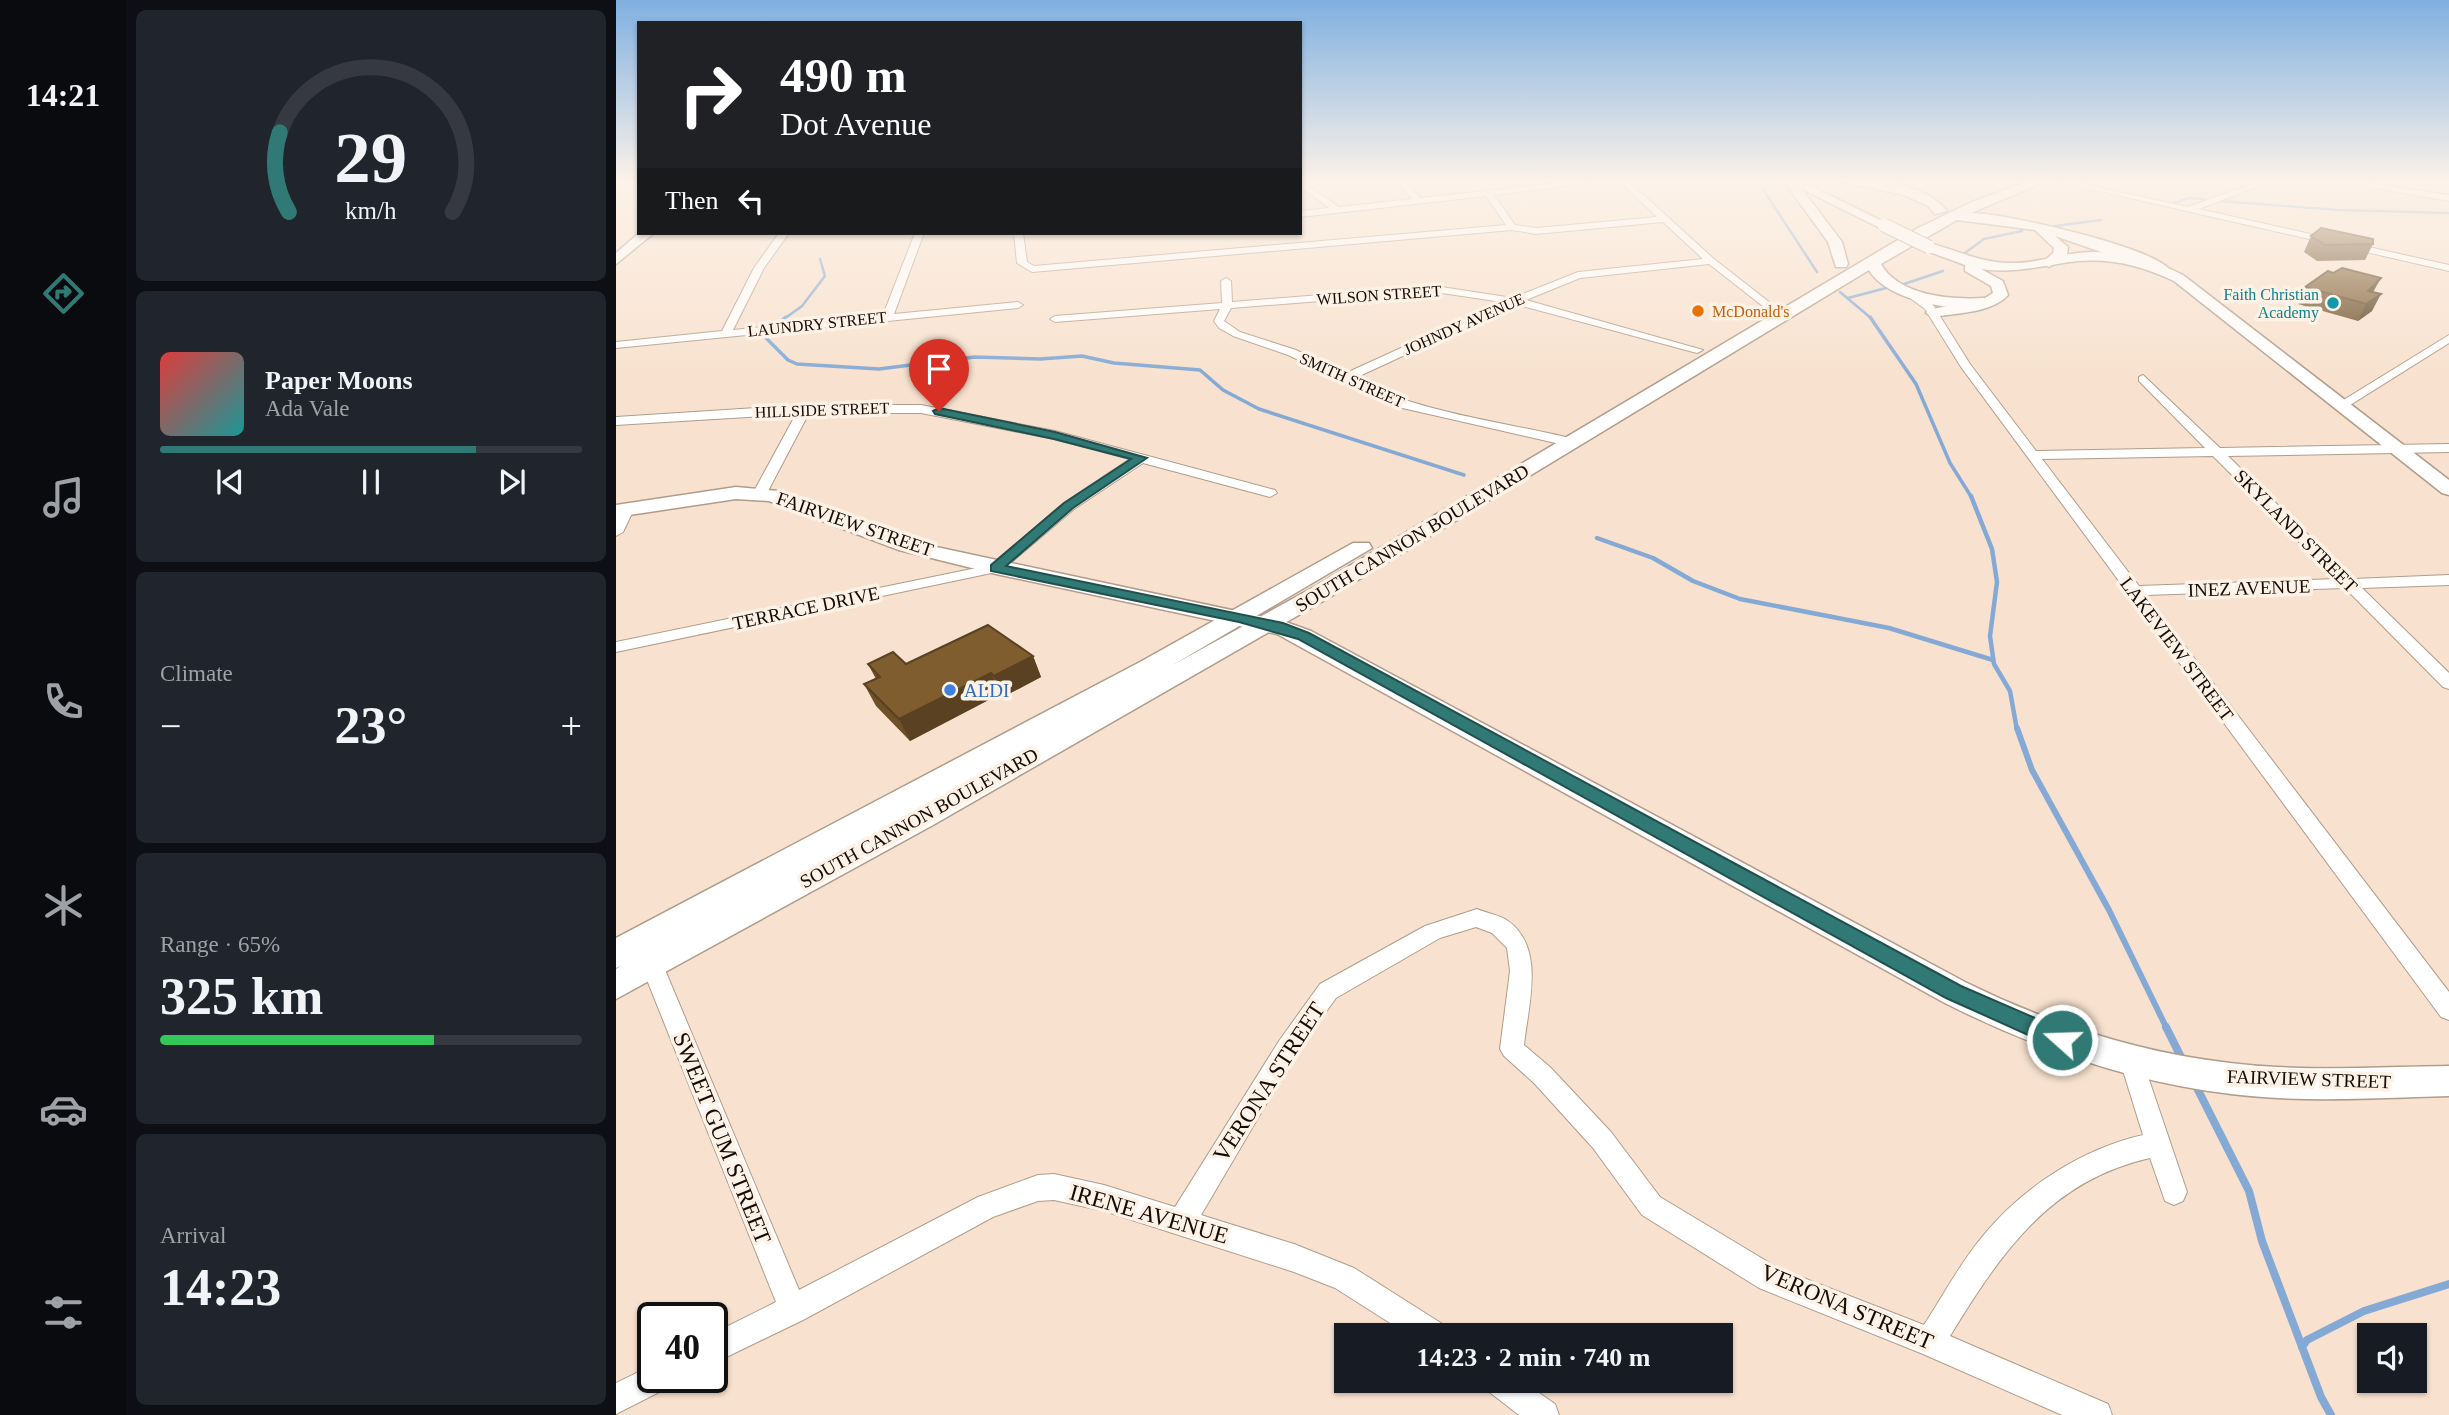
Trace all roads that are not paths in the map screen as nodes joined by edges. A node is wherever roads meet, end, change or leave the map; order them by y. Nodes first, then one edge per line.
1 (773, 246) edge
2 (914, 246) edge
3 (1020, 246) edge
4 (1294, 246) edge
5 (1695, 246) edge
6 (1838, 246) edge
7 (1885, 246) edge
8 (1894, 246) edge
9 (1926, 246) edge
10 (2061, 246) edge
11 (2100, 246) edge
12 (2351, 246) edge
13 (623, 248) edge
14 (1932, 249) junction
15 (1879, 257) junction
16 (616, 260) edge
17 (1711, 261) junction
18 (2049, 264) junction
19 (2161, 268) junction
20 (2449, 268) edge
21 (1840, 273) junction
22 (1226, 281) dead end
23 (1901, 287) junction
24 (1515, 301) junction
25 (1984, 303) junction
26 (1018, 305) dead end
27 (1227, 306) junction
28 (1776, 311) junction
29 (1933, 313) junction
30 (888, 317) junction
31 (1055, 319) dead end
32 (726, 333) junction
33 (2449, 338) edge
34 (616, 345) edge
35 (1697, 350) junction
36 (1345, 378) junction
37 (2143, 379) dead end
38 (2343, 404) junction
39 (805, 409) junction
40 (616, 421) edge
41 (1562, 440) junction
42 (2449, 448) edge
43 (2399, 449) junction
44 (2216, 452) junction
45 (2033, 456) junction
46 (1141, 458) junction
47 (2449, 489) edge
48 (760, 493) junction
49 (1270, 493) dead end
50 (622, 510) edge
51 (616, 532) edge
52 (996, 568) junction
53 (2449, 580) edge
54 (2349, 584) junction
55 (2133, 591) junction
56 (1239, 618) junction
57 (1266, 624) junction
58 (616, 647) edge
59 (2449, 683) edge
60 (616, 954) edge
61 (652, 965) junction
62 (616, 985) edge
63 (2449, 1010) edge
64 (2132, 1061) junction
65 (2449, 1081) edge
66 (2158, 1144) junction
67 (2174, 1192) dead end
68 (1181, 1223) junction
69 (793, 1310) junction
70 (1415, 1323) edge
71 (728, 1342) edge
72 (1930, 1342) junction
73 (637, 1388) edge
74 (1514, 1393) edge
75 (616, 1399) edge
76 (1544, 1415) edge
77 (2097, 1415) edge

1 - 32 street
2 - 30 street
3 - 4 street
5 - 17 street
6 - 21 main road
7 - 21 main road
8 - 15 main road, SOUTH CANNON BOULEVARD
9 - 14 street, bridge
10 - 18 main road
11 - 19 main road
12 - 20 street
13 - 16 main road
14 - 18 street
14 - 25 street
15 - 21 main road, SOUTH CANNON BOULEVARD
15 - 23 main road
17 - 24 street, JOHNDY AVENUE
17 - 28 street
18 - 19 street
19 - 38 street
21 - 23 main road
21 - 28 main road, SOUTH CANNON BOULEVARD
22 - 27 street, SMITH STREET
23 - 25 main road
23 - 29 street, LAKEVIEW STREET
24 - 27 street, WILSON STREET
24 - 35 street, WILSON STREET
24 - 36 street, JOHNDY AVENUE
25 - 29 street
26 - 30 street, LAUNDRY STREET
27 - 31 street, WILSON STREET
27 - 36 street, SMITH STREET
28 - 35 main road, SOUTH CANNON BOULEVARD
28 - 41 main road, SOUTH CANNON BOULEVARD
29 - 45 street, LAKEVIEW STREET
30 - 32 street, LAUNDRY STREET
32 - 34 street, LAUNDRY STREET
33 - 38 street
35 - 41 main road, SOUTH CANNON BOULEVARD
36 - 41 street, SMITH STREET
37 - 44 street, SKYLAND STREET
38 - 43 street
39 - 40 street, HILLSIDE STREET
39 - 46 street, HILLSIDE STREET
39 - 48 street
41 - 56 main road, SOUTH CANNON BOULEVARD
41 - 57 main road, SOUTH CANNON BOULEVARD
42 - 43 street
43 - 44 street
43 - 47 street
44 - 45 street
44 - 54 street, SKYLAND STREET
45 - 55 street, LAKEVIEW STREET
46 - 49 street, HILLSIDE STREET
46 - 52 street
48 - 50 street, FAIRVIEW STREET
48 - 52 street, FAIRVIEW STREET
50 - 51 street
52 - 56 street, FAIRVIEW STREET
52 - 58 street, TERRACE DRIVE
53 - 54 street, INEZ AVENUE
54 - 55 street, INEZ AVENUE
54 - 59 street, SKYLAND STREET
55 - 63 street, LAKEVIEW STREET
56 - 57 street, FAIRVIEW STREET
56 - 60 main road, SOUTH CANNON BOULEVARD
57 - 61 main road, SOUTH CANNON BOULEVARD
57 - 64 street, FAIRVIEW STREET
61 - 62 main road, SOUTH CANNON BOULEVARD
61 - 69 street, SWEET GUM STREET
64 - 65 street, FAIRVIEW STREET
64 - 66 street
66 - 67 street
66 - 72 street
68 - 69 street, IRENE AVENUE
68 - 70 street, IRENE AVENUE
68 - 72 street, VERONA STREET
69 - 71 street, IRENE AVENUE
72 - 77 street, VERONA STREET
73 - 75 street
74 - 76 street

